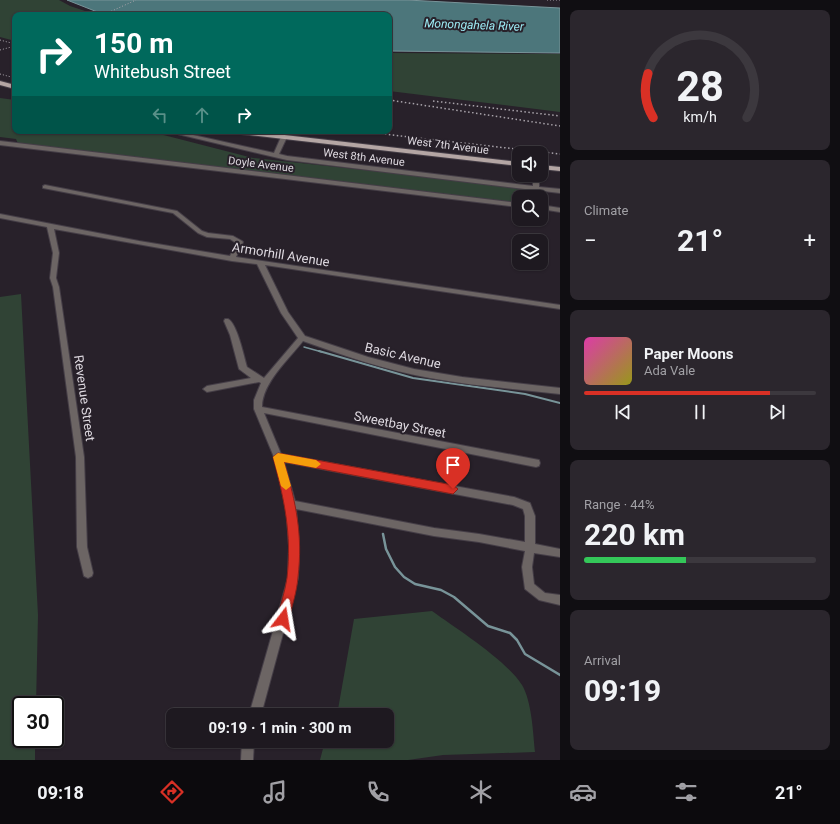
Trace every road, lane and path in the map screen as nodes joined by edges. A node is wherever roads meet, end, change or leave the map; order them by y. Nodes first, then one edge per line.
1 (0, 83) edge
2 (12, 86) edge
3 (181, 134) edge
4 (258, 134) edge
5 (284, 137) junction
6 (0, 143) edge
7 (275, 156) junction
8 (512, 163) edge
9 (548, 168) edge
10 (560, 169) edge
11 (536, 182) edge
12 (45, 187) dead end
13 (536, 189) junction
14 (560, 191) edge
15 (560, 195) edge
16 (512, 204) edge
17 (548, 208) edge
18 (560, 210) edge
19 (0, 216) edge
20 (50, 227) junction
21 (232, 259) junction
22 (260, 263) junction
23 (560, 307) edge
24 (228, 321) dead end
25 (302, 338) junction
26 (262, 380) junction
27 (207, 389) dead end
28 (560, 391) edge
29 (258, 409) junction
30 (278, 457) junction
31 (536, 463) dead end
32 (291, 504) junction
33 (530, 547) junction
34 (560, 553) edge
35 (88, 573) dead end
36 (560, 600) edge
37 (257, 708) edge
38 (248, 748) edge
39 (247, 760) edge

1 - 2 main road
3 - 7 street, West 8th Avenue
4 - 5 main road, West 7th Avenue
5 - 7 street
5 - 8 main road, West 7th Avenue
6 - 16 street, Doyle Avenue
7 - 13 street, West 8th Avenue
9 - 10 main road
11 - 13 street
12 - 21 street
13 - 14 street, West 8th Avenue
13 - 15 street
17 - 18 street
19 - 20 street, Armorhill Avenue
20 - 21 street, Armorhill Avenue
20 - 35 street, Revenue Street
21 - 22 street, Armorhill Avenue
22 - 23 street, Armorhill Avenue
22 - 25 street
24 - 26 street
25 - 26 street
25 - 28 street, Basic Avenue
26 - 27 street
26 - 29 street
29 - 30 street
29 - 31 street, Sweetbay Street
30 - 32 street
30 - 33 street
32 - 33 street
32 - 37 street
33 - 34 street
33 - 36 street
38 - 39 street

